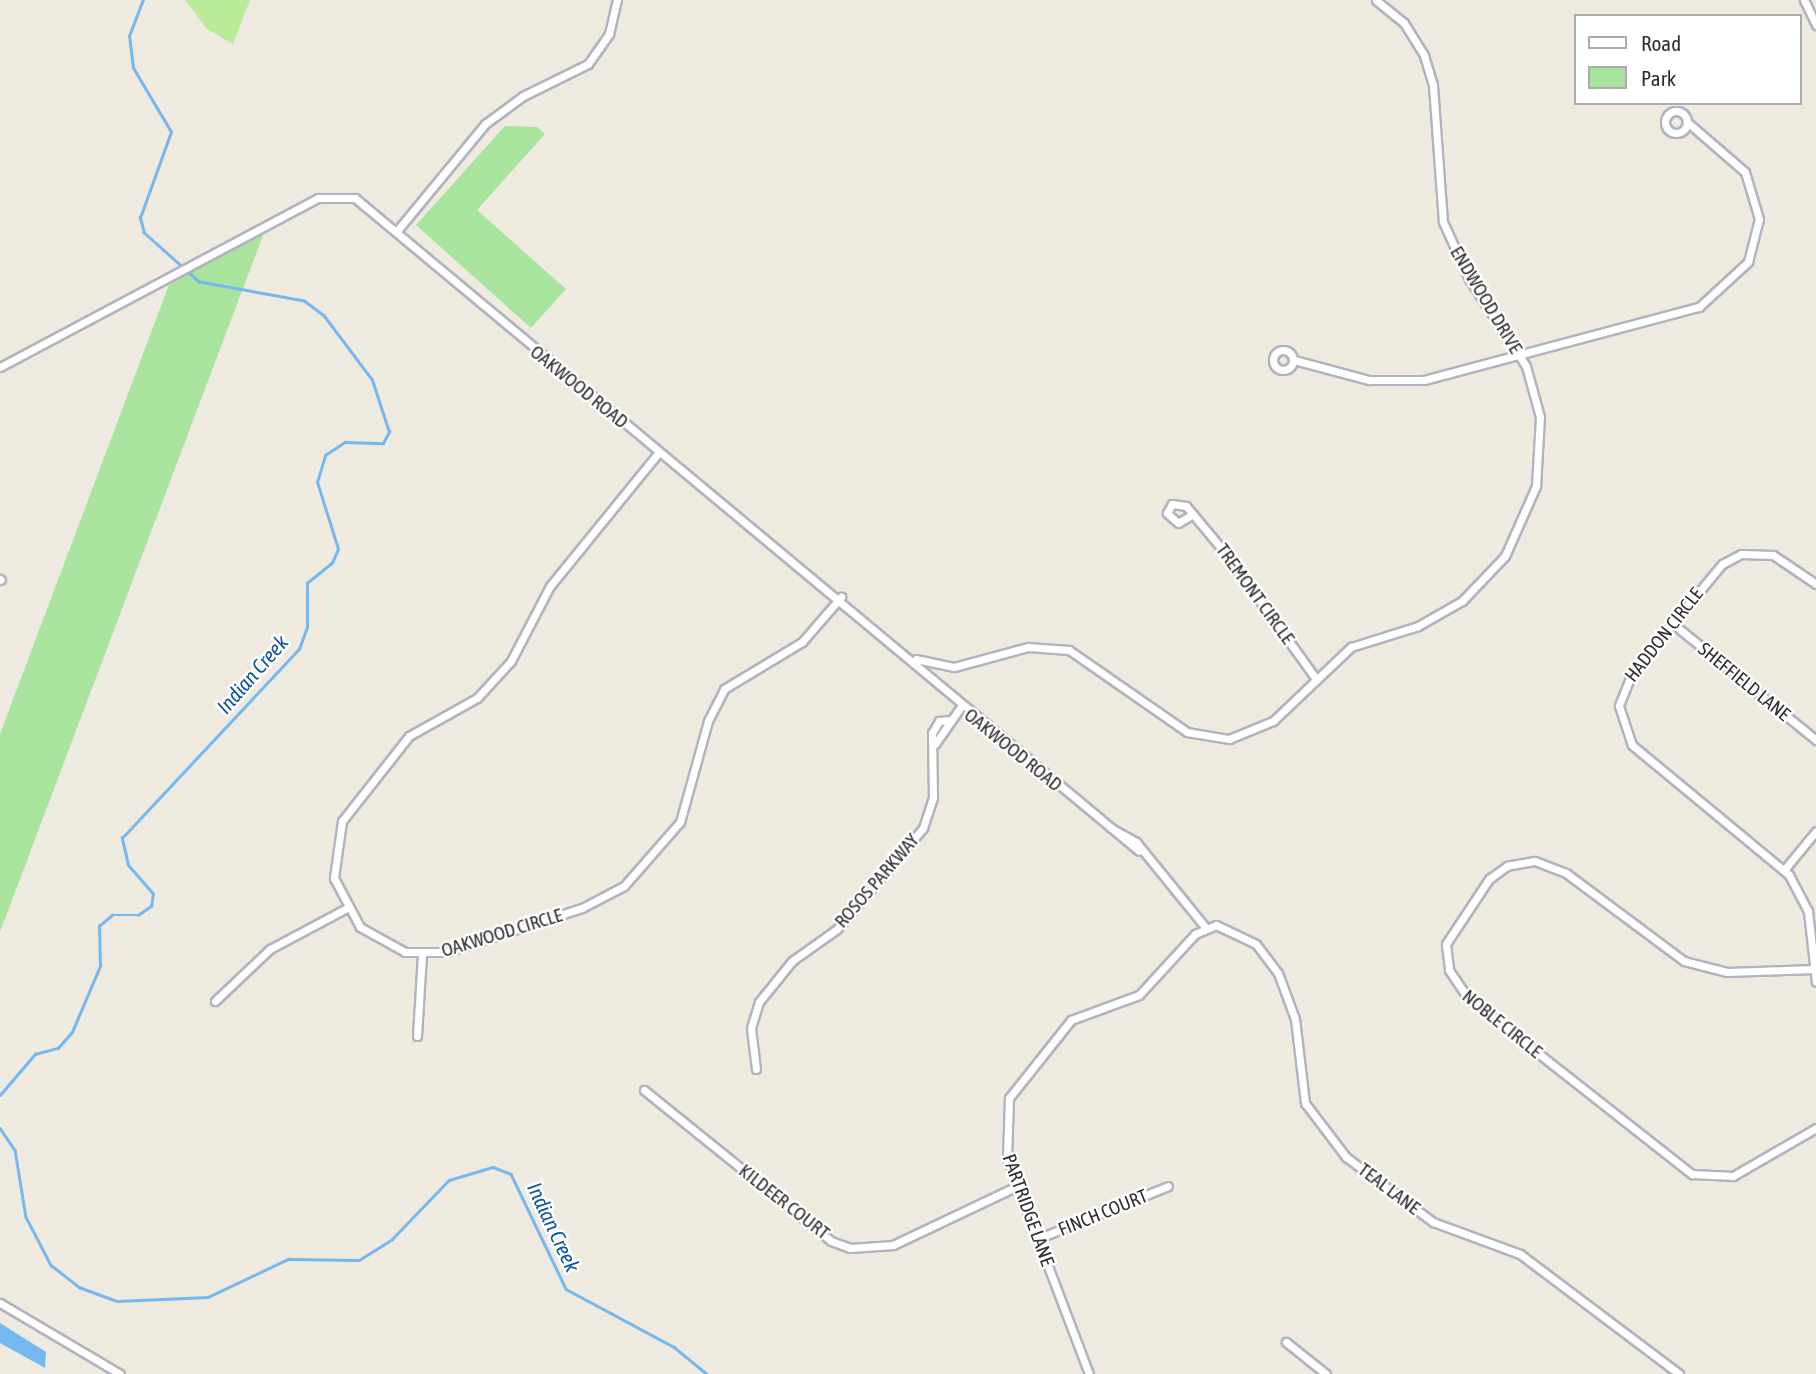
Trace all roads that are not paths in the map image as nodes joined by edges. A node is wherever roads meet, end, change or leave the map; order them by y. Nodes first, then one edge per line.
1 (617, 0) edge
2 (1376, 0) edge
3 (1804, 0) edge
4 (1816, 25) edge
5 (1687, 122) dead end
6 (396, 232) junction
7 (1518, 352) junction
8 (1294, 360) dead end
9 (0, 367) edge
10 (659, 452) junction
11 (1193, 514) dead end
12 (1816, 584) edge
13 (841, 597) junction
14 (1672, 623) junction
15 (915, 659) junction
16 (1314, 676) junction
17 (960, 708) junction
18 (950, 720) junction
19 (1816, 740) edge
20 (935, 744) junction
21 (1816, 831) edge
22 (1784, 870) junction
23 (345, 909) junction
24 (1205, 928) junction
25 (422, 955) junction
26 (1815, 969) edge
27 (1816, 982) edge
28 (215, 1000) dead end
29 (417, 1036) dead end
30 (756, 1069) dead end
31 (644, 1090) dead end
32 (1816, 1128) edge
33 (1017, 1186) junction
34 (1168, 1186) dead end
35 (1037, 1239) junction
36 (0, 1303) edge
37 (1286, 1342) dead end
38 (120, 1374) edge
39 (1089, 1374) edge
40 (1326, 1374) edge
41 (1679, 1374) edge

1 - 6 street
2 - 7 street, ENDWOOD DRIVE
3 - 4 street
5 - 7 street
6 - 9 street, OAKWOOD ROAD
6 - 10 street, OAKWOOD ROAD
7 - 8 street
7 - 16 street, ENDWOOD DRIVE
10 - 13 street, OAKWOOD ROAD
10 - 23 street
11 - 16 street, TREMONT CIRCLE
12 - 14 street, HADDON CIRCLE
13 - 15 street, OAKWOOD ROAD
13 - 25 street, OAKWOOD CIRCLE
14 - 19 street, SHEFFIELD LANE
14 - 22 street, HADDON CIRCLE
15 - 16 street, ENDWOOD DRIVE
15 - 17 street, OAKWOOD ROAD
17 - 18 street, ROSOS PARKWAY
17 - 24 street, OAKWOOD ROAD
18 - 20 street, ROSOS PARKWAY
18 - 20 street, ROSOS PARKWAY
20 - 30 street, ROSOS PARKWAY
21 - 22 street
22 - 26 street, HADDON CIRCLE
23 - 25 street, OAKWOOD CIRCLE
23 - 28 street
24 - 33 street, PARTRIDGE LANE
24 - 41 street, TEAL LANE
25 - 29 street
26 - 27 street, HADDON CIRCLE
26 - 32 street, NOBLE CIRCLE
31 - 33 street, KILDEER COURT
33 - 35 street, PARTRIDGE LANE
34 - 35 street, FINCH COURT
35 - 39 street, PARTRIDGE LANE
36 - 38 street
37 - 40 street

